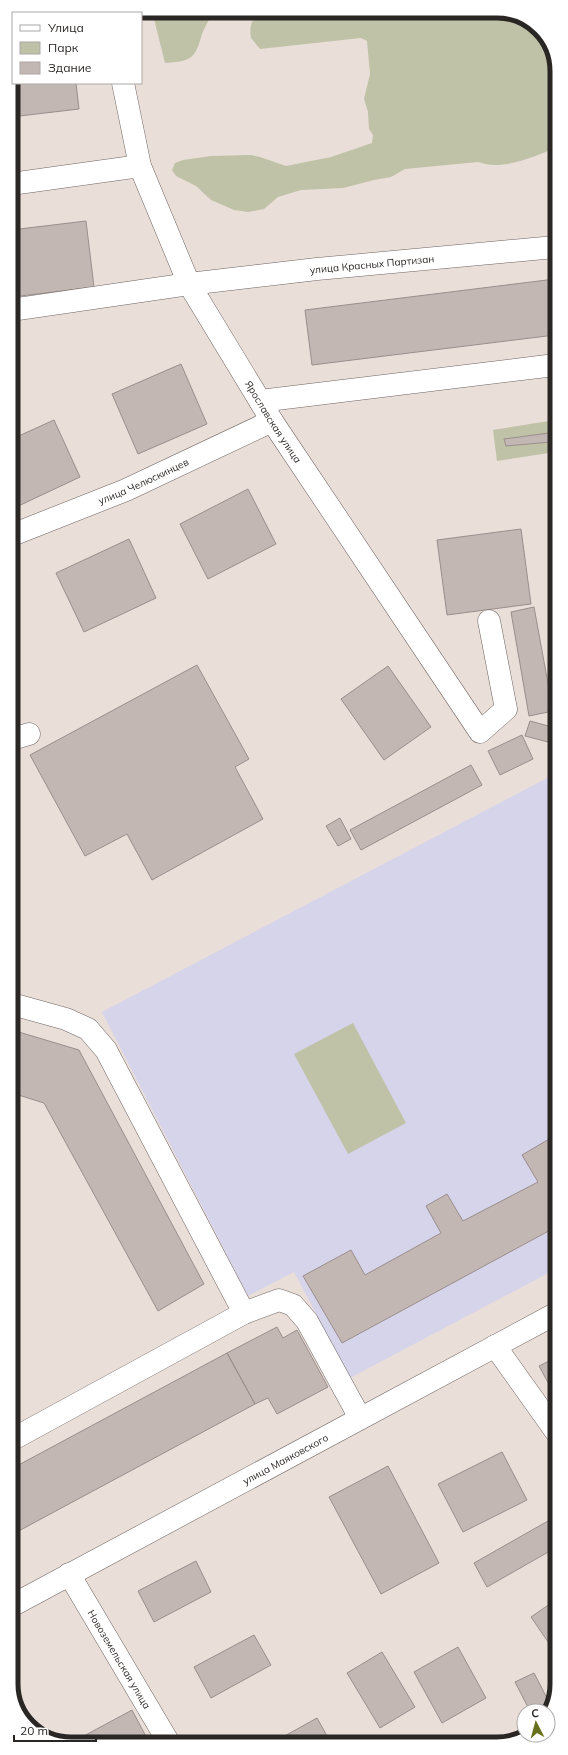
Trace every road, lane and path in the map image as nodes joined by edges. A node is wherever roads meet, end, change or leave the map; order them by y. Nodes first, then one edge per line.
1 (123, 84) edge
2 (140, 166) junction
3 (18, 183) edge
4 (550, 247) edge
5 (189, 284) junction
6 (18, 309) edge
7 (550, 366) edge
8 (260, 401) junction
9 (272, 421) junction
10 (18, 533) edge
11 (489, 621) dead end
12 (18, 1006) edge
13 (244, 1313) junction
14 (550, 1315) edge
15 (495, 1346) junction
16 (360, 1418) junction
17 (550, 1423) edge
18 (18, 1436) edge
19 (69, 1574) junction
20 (18, 1602) edge
21 (165, 1737) edge

1 - 2 street, Ярославская улица
2 - 3 street
2 - 5 street, Ярославская улица
4 - 5 street, улица Красных Партизан
5 - 6 street, улица Красных Партизан
5 - 8 street, Ярославская улица
7 - 8 street
8 - 9 street, Ярославская улица
9 - 10 street, улица Челюскинцев
9 - 11 street, Ярославская улица
12 - 13 street
13 - 16 street
13 - 18 street
14 - 15 street, улица Маяковского
15 - 16 street, улица Маяковского
15 - 17 street
16 - 19 street, улица Маяковского
19 - 20 street, улица Маяковского
19 - 21 street, Новоземельская улица

